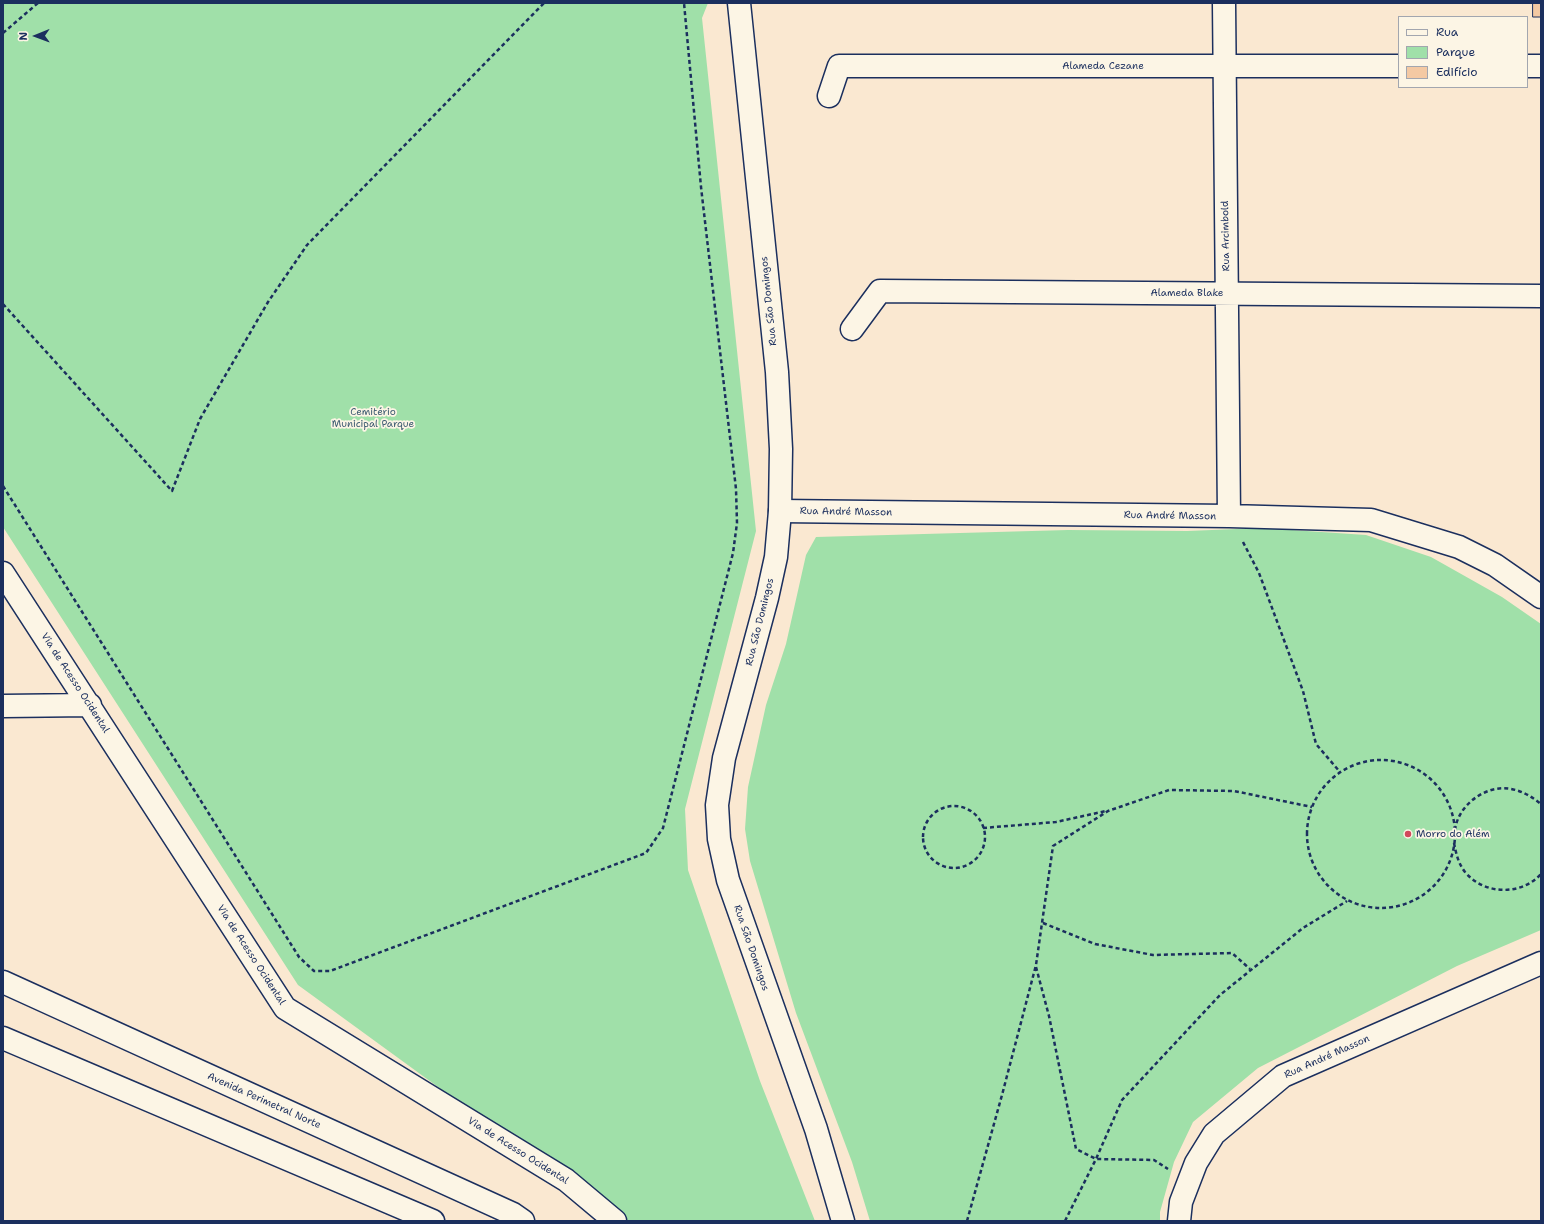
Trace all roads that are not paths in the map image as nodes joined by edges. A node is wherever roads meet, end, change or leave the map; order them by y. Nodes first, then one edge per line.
1 (739, 3) edge
2 (1224, 3) edge
3 (1225, 66) junction
4 (1398, 66) edge
5 (1528, 66) edge
6 (1541, 66) edge
7 (829, 96) dead end
8 (1227, 293) junction
9 (1541, 296) edge
10 (852, 329) dead end
11 (780, 511) junction
12 (1229, 516) junction
13 (3, 573) edge
14 (1541, 597) edge
15 (90, 705) junction
16 (3, 706) edge
17 (1541, 963) edge
18 (3, 982) edge
19 (3, 1038) edge
20 (1180, 1211) edge
21 (433, 1221) edge
22 (523, 1221) edge
23 (615, 1221) edge
24 (843, 1221) edge

1 - 11 main road, Rua São Domingos
2 - 3 main road, Rua Arcimbold
3 - 4 main road, Alameda Cezane
3 - 7 main road, Alameda Cezane
3 - 8 main road, Rua Arcimbold
5 - 6 main road
8 - 9 main road, Alameda Blake
8 - 10 main road, Alameda Blake
8 - 12 main road, Rua Arcimbold
11 - 12 main road, Rua André Masson
11 - 24 main road, Rua São Domingos
12 - 14 main road, Rua André Masson
13 - 15 main road, Via de Acesso Ocidental
15 - 16 main road
15 - 23 main road, Via de Acesso Ocidental
17 - 20 main road, Rua André Masson
18 - 22 main road, Avenida Perimetral Norte
19 - 21 main road

